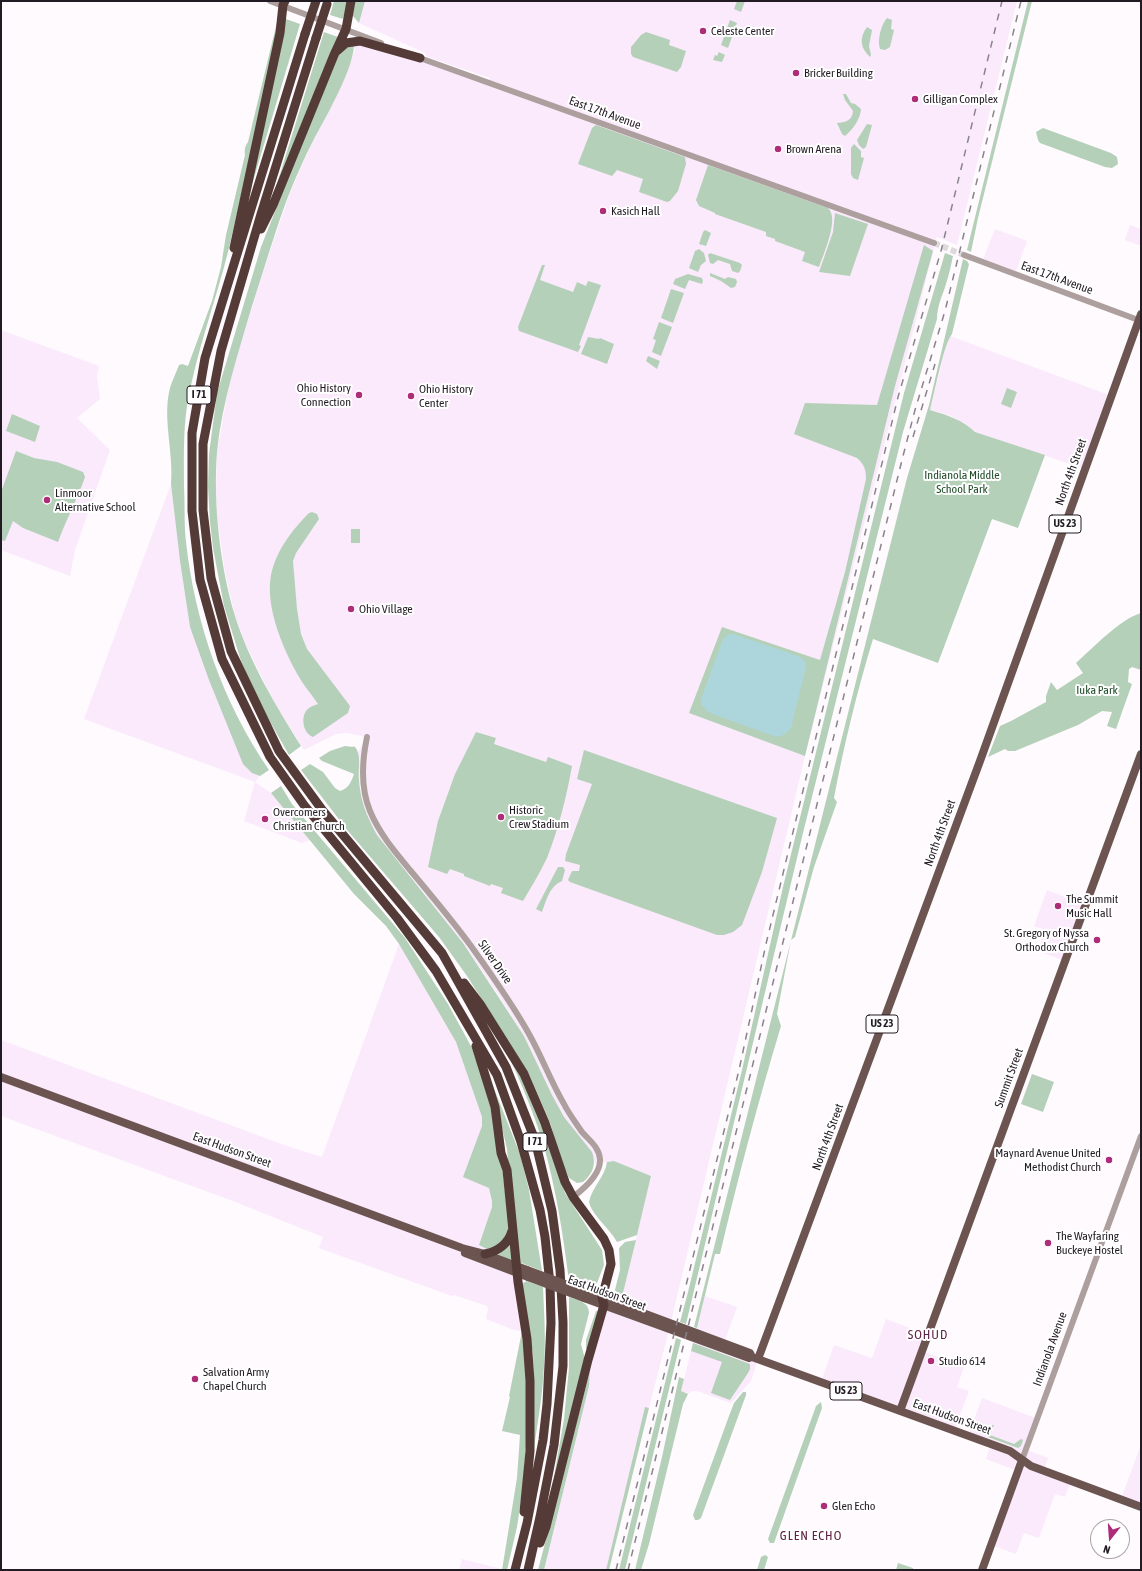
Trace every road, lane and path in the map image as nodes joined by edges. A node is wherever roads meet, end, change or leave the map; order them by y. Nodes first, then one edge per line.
1 (270, 1) edge
2 (316, 1) edge
3 (351, 1) edge
4 (284, 3) edge
5 (327, 3) edge
6 (346, 29) junction
7 (334, 55) junction
8 (420, 58) junction
9 (934, 243) tunnel mouth
10 (253, 245) junction
11 (964, 255) tunnel mouth
12 (226, 290) junction
13 (1140, 318) edge
14 (367, 737) dead end
15 (1141, 754) edge
16 (442, 953) junction
17 (463, 1018) junction
18 (1, 1077) edge
19 (1141, 1136) edge
20 (573, 1197) junction
21 (513, 1227) junction
22 (454, 1245) junction
23 (485, 1254) junction
24 (518, 1270) junction
25 (603, 1301) junction
26 (755, 1358) junction
27 (900, 1411) junction
28 (1022, 1460) junction
29 (1141, 1507) edge
30 (515, 1569) edge
31 (530, 1570) edge
32 (982, 1570) edge

1 - 4 street, East 17th Avenue
2 - 12 highway, I 71, bridge
3 - 6 highway
4 - 6 street, East 17th Avenue
4 - 12 highway
5 - 10 highway, I 71, bridge
6 - 7 highway
6 - 8 street, East 17th Avenue
7 - 8 highway
7 - 10 highway
8 - 9 street, East 17th Avenue
10 - 16 highway, I 71
11 - 13 street, East 17th Avenue
12 - 17 highway, I 71
13 - 26 main road, North 4th Street / US 23
14 - 20 street, Silver Drive
15 - 27 main road, Summit Street
16 - 20 highway
16 - 31 highway, I 71
17 - 21 highway
17 - 30 highway, I 71
18 - 22 main road, East Hudson Street
19 - 28 street, Indianola Avenue
20 - 25 highway
21 - 23 highway
21 - 24 highway
22 - 23 main road, East Hudson Street
22 - 24 main road, East Hudson Street
23 - 24 main road, East Hudson Street
24 - 25 main road, East Hudson Street, bridge
24 - 30 highway
25 - 26 main road, East Hudson Street
25 - 31 highway
26 - 27 main road, East Hudson Street / US 23
27 - 28 main road, East Hudson Street / US 23
28 - 29 main road, East Hudson Street
28 - 32 main road, Indianola Avenue

